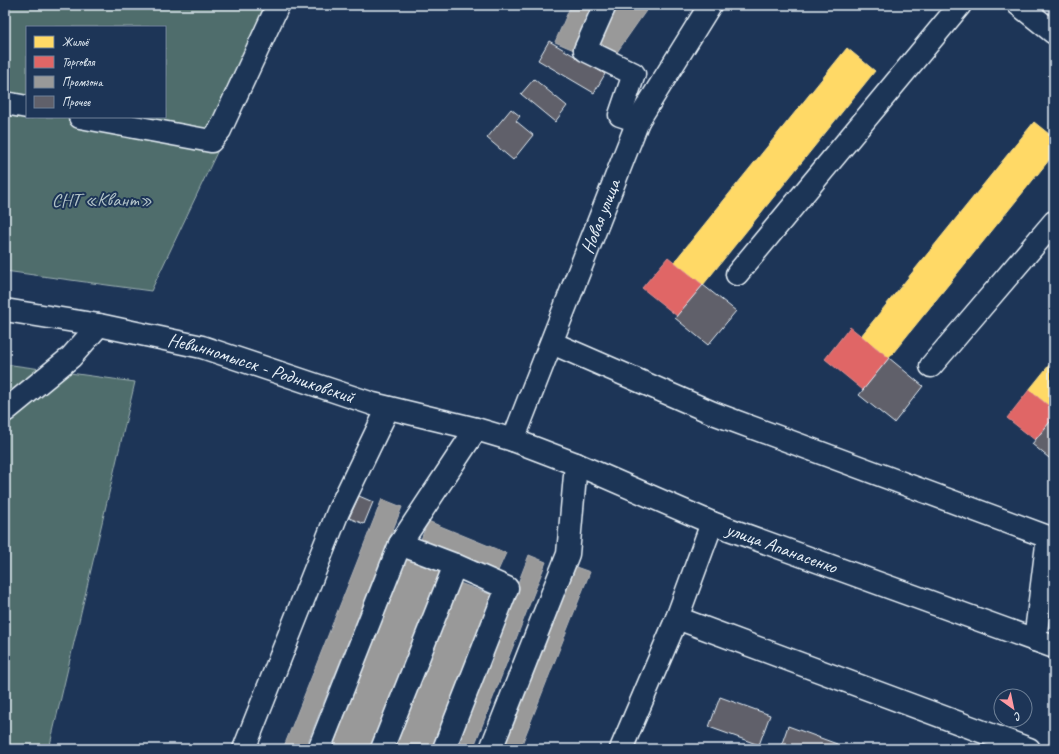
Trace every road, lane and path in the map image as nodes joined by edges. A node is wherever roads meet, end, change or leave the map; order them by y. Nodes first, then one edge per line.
1 (278, 5) edge
2 (605, 5) edge
3 (710, 5) edge
4 (960, 5) edge
5 (1019, 5) edge
6 (1054, 33) edge
7 (5, 103) edge
8 (26, 107) edge
9 (85, 118) edge
10 (638, 121) junction
11 (1054, 222) edge
12 (737, 274) dead end
13 (5, 310) edge
14 (98, 325) junction
15 (552, 343) junction
16 (931, 366) dead end
17 (380, 406) junction
18 (5, 411) edge
19 (476, 429) junction
20 (513, 440) junction
21 (576, 464) junction
22 (712, 523) junction
23 (400, 544) junction
24 (455, 565) junction
25 (677, 618) junction
26 (1045, 644) edge
27 (244, 749) edge
28 (319, 749) edge
29 (382, 749) edge
30 (444, 749) edge
31 (490, 749) edge
32 (621, 749) edge
33 (1029, 749) edge

1 - 9 street
2 - 10 street
3 - 10 street, Новая улица
4 - 12 street
5 - 6 street
7 - 8 street
10 - 15 street, Новая улица
11 - 16 street
13 - 14 street, Невинномысск - Родниковский
14 - 17 street, Невинномысск - Родниковский
14 - 18 street
15 - 20 street, Новая улица
15 - 26 street
17 - 19 street, Невинномысск - Родниковский
17 - 27 street
19 - 20 street, Невинномысск - Родниковский
19 - 23 street
20 - 21 street, улица Апанасенко
21 - 22 street, улица Апанасенко
21 - 31 street
22 - 25 street
22 - 26 street, улица Апанасенко
23 - 24 street
23 - 28 street
24 - 29 street
24 - 30 street
25 - 32 street
25 - 33 street

